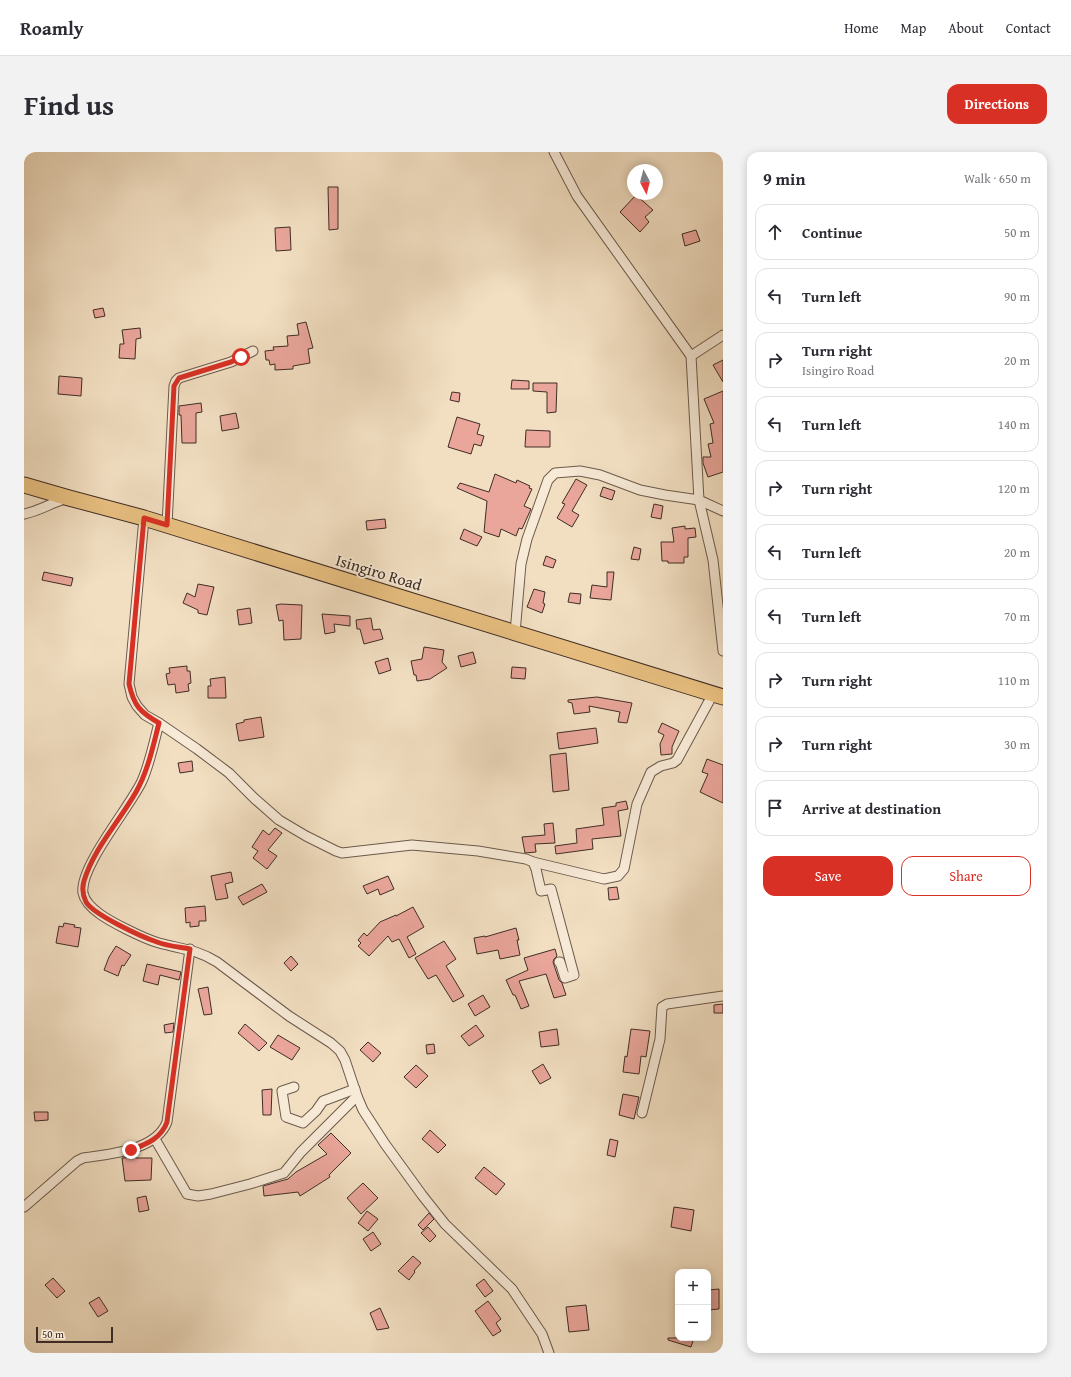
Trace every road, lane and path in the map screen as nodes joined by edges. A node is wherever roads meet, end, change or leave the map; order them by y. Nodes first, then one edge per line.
1 (554, 152) edge
2 (723, 335) edge
3 (253, 351) dead end
4 (691, 356) junction
5 (24, 485) edge
6 (69, 498) junction
7 (699, 500) junction
8 (723, 511) edge
9 (24, 514) edge
10 (144, 518) junction
11 (167, 525) junction
12 (515, 633) junction
13 (723, 651) edge
14 (718, 696) edge
15 (159, 723) junction
16 (533, 862) junction
17 (190, 949) junction
18 (559, 962) dead end
19 (723, 996) edge
20 (294, 1087) dead end
21 (356, 1093) junction
22 (642, 1113) dead end
23 (155, 1139) junction
24 (24, 1207) edge
25 (549, 1353) edge

1 - 4 street
2 - 4 street
3 - 11 street
4 - 7 street
5 - 6 main road, Isingiro Road
6 - 9 street
6 - 10 main road, Isingiro Road
7 - 8 street
7 - 12 street
7 - 13 street
10 - 11 main road, Isingiro Road
10 - 15 street
11 - 12 main road, Isingiro Road
12 - 14 main road, Isingiro Road
14 - 16 street
15 - 16 street
15 - 17 street
16 - 18 street
17 - 21 street
17 - 23 street
19 - 22 street
20 - 21 street
21 - 23 street
21 - 25 street
23 - 24 street

